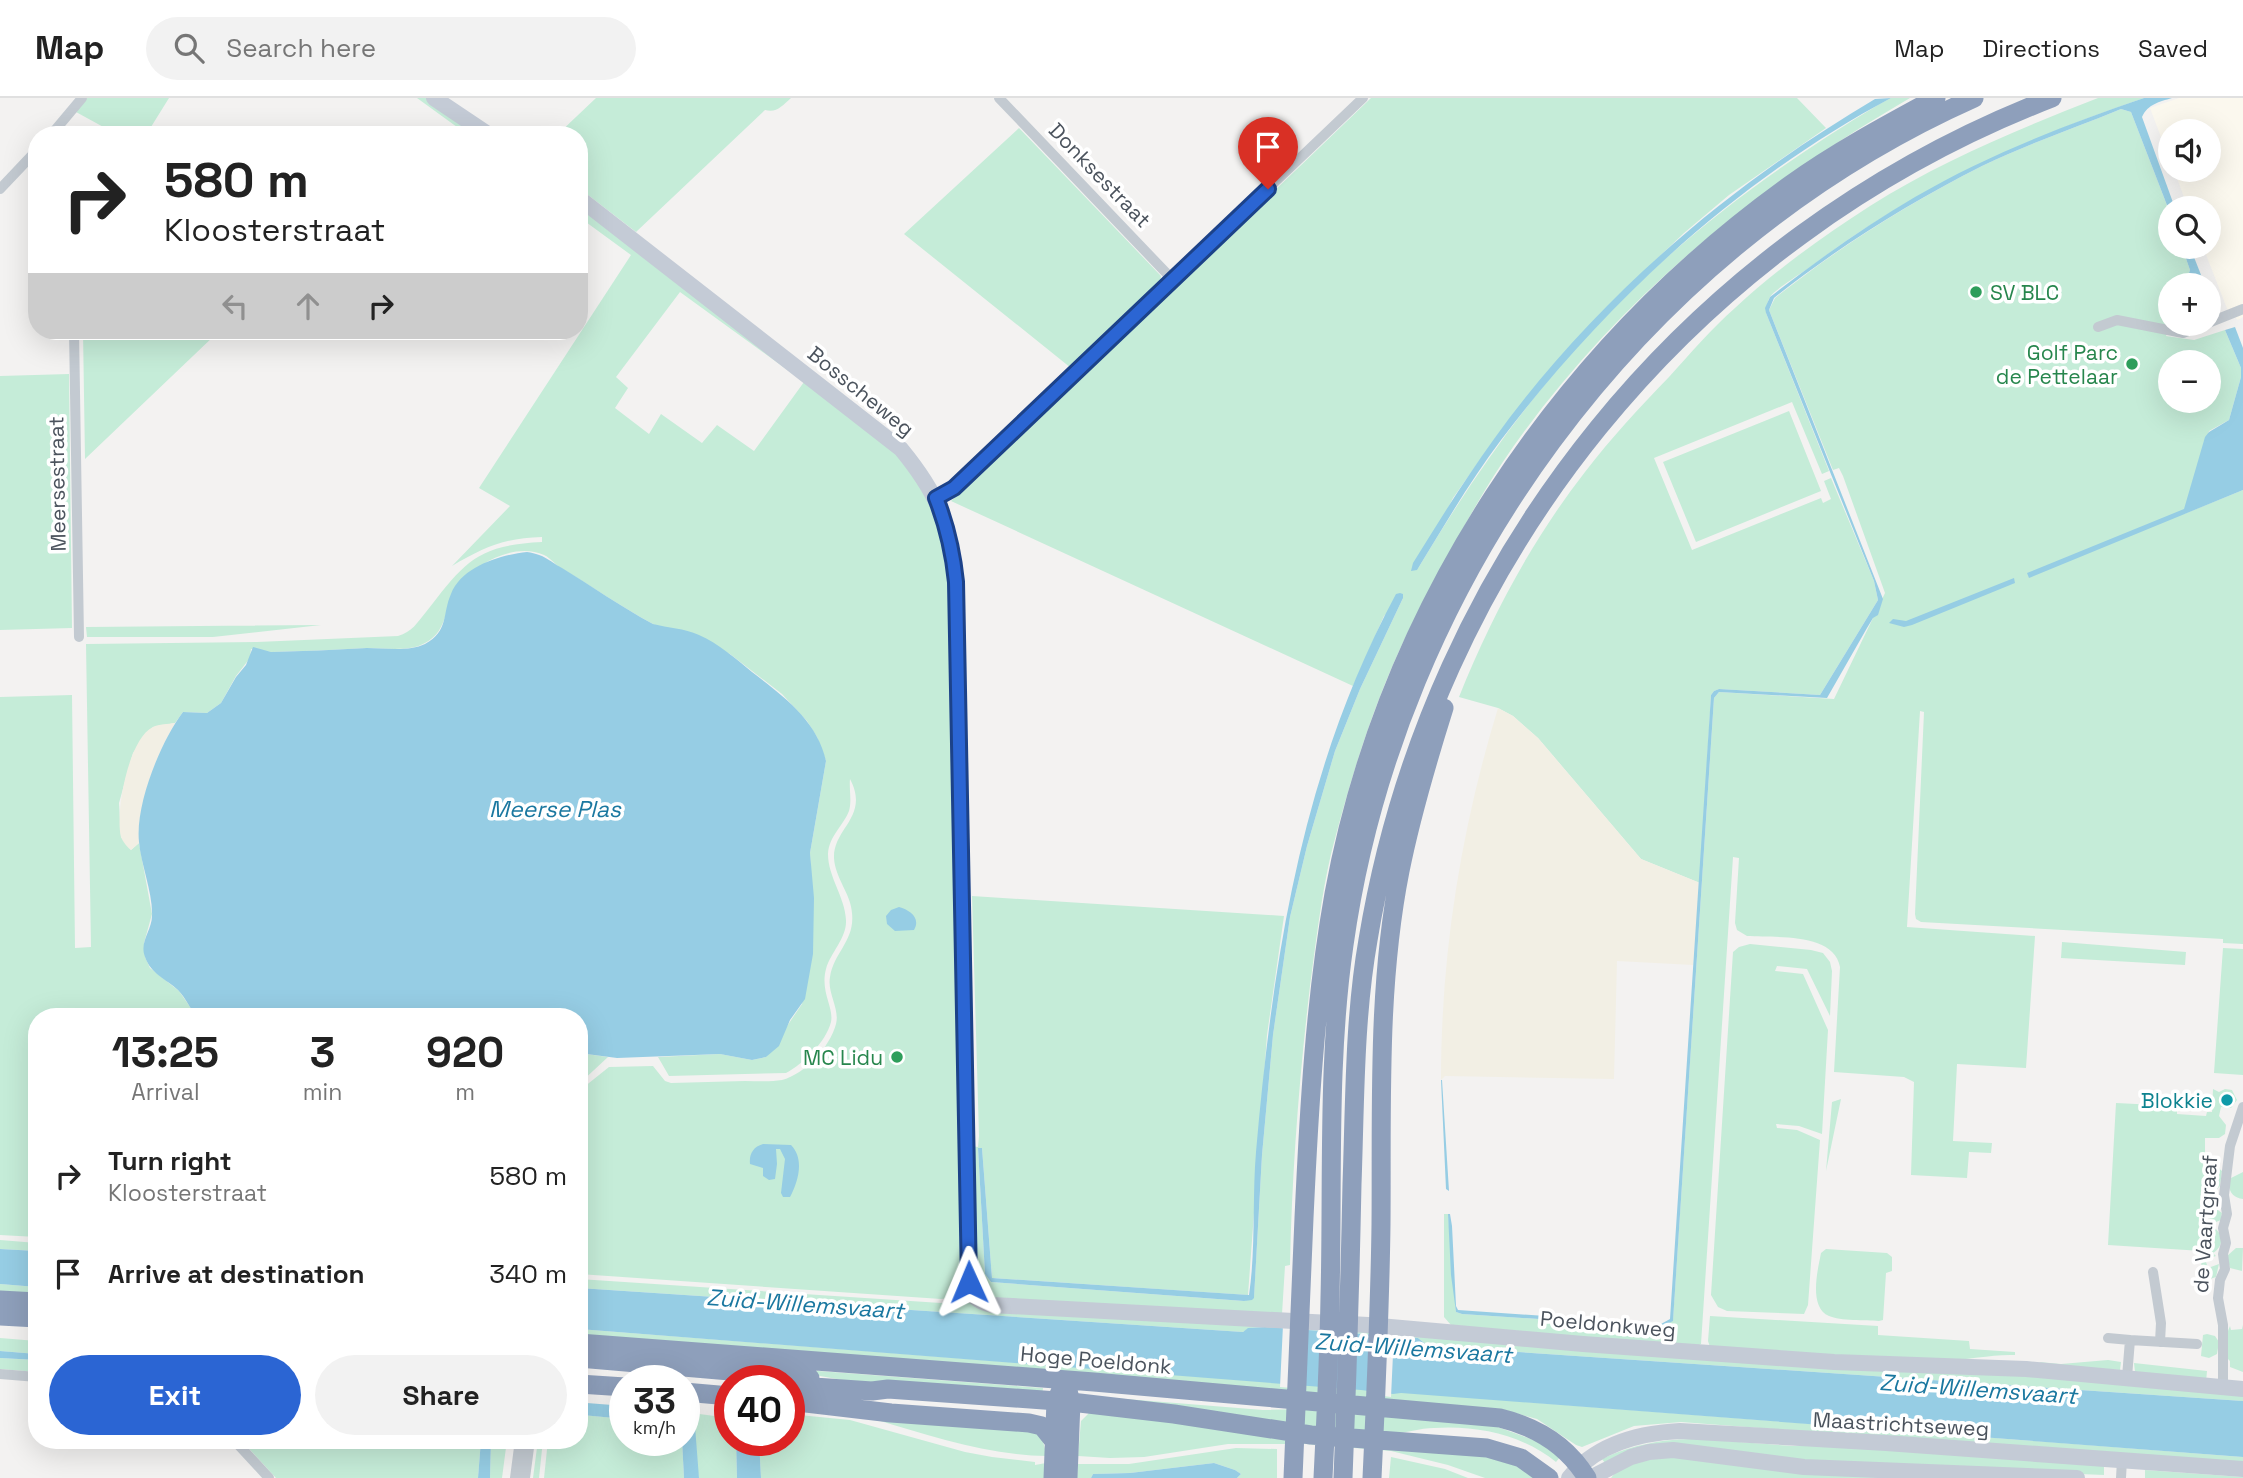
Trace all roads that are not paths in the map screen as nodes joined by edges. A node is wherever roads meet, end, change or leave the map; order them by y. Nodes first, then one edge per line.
1 (82, 98) edge
2 (434, 98) edge
3 (999, 98) edge
4 (1363, 98) edge
5 (1937, 98) edge
6 (1974, 98) edge
7 (2052, 98) edge
8 (59, 126) edge
9 (476, 126) edge
10 (28, 159) edge
11 (0, 189) edge
12 (588, 205) edge
13 (1172, 279) junction
14 (2243, 309) edge
15 (2221, 318) edge
16 (2098, 327) dead end
17 (2158, 328) edge
18 (74, 340) edge
19 (936, 498) junction
20 (1469, 630) junction
21 (79, 637) dead end
22 (2243, 1107) edge
23 (2153, 1272) dead end
24 (972, 1295) joint
25 (1340, 1298) junction
26 (0, 1300) edge
27 (28, 1302) edge
28 (0, 1316) edge
29 (28, 1318) edge
30 (2108, 1338) dead end
31 (2130, 1340) junction
32 (2160, 1342) junction
33 (588, 1344) edge
34 (2197, 1344) dead end
35 (588, 1359) edge
36 (588, 1371) edge
37 (0, 1374) edge
38 (28, 1376) edge
39 (2127, 1377) junction
40 (1066, 1380) junction
41 (714, 1382) edge
42 (588, 1385) edge
43 (609, 1386) edge
44 (2223, 1388) junction
45 (888, 1389) junction
46 (2243, 1389) edge
47 (805, 1390) edge
48 (805, 1394) edge
49 (1063, 1402) junction
50 (1055, 1433) junction
51 (242, 1449) edge
52 (519, 1449) edge
53 (529, 1449) edge
54 (2122, 1460) junction
55 (1294, 1469) edge
56 (2243, 1469) edge
57 (1333, 1470) edge
58 (1373, 1472) edge
59 (1581, 1475) edge
60 (269, 1478) edge
61 (515, 1478) edge
62 (526, 1478) edge
63 (1053, 1478) edge
64 (1068, 1478) edge
65 (1549, 1478) edge
66 (2077, 1478) edge
67 (2121, 1478) edge

1 - 8 street
2 - 9 street
3 - 13 street, Donksestraat
4 - 13 street
5 - 55 highway
6 - 25 highway
7 - 20 highway
10 - 11 street
12 - 19 street, Bosscheweg
13 - 19 street
14 - 15 street
16 - 17 street
18 - 21 street, Meersestraat
19 - 24 street, Bosscheweg
20 - 25 highway
20 - 58 highway
22 - 44 street, de Vaartgraaf
23 - 32 street
24 - 39 street, Poeldonkweg
25 - 57 highway
26 - 27 highway
28 - 29 highway
30 - 31 street
31 - 32 street
31 - 39 street
32 - 34 street
33 - 40 highway, Hoge Poeldonk
35 - 45 highway
36 - 41 highway
37 - 38 street
39 - 44 street, Poeldonkweg
40 - 49 highway
40 - 59 highway, Hoge Poeldonk
42 - 43 highway
44 - 46 street, Poeldonkweg
45 - 47 highway
45 - 49 highway
48 - 50 highway
49 - 50 highway
49 - 64 highway
49 - 65 highway
50 - 63 highway
51 - 60 street
52 - 61 street
53 - 62 street
54 - 56 street, Maastrichtseweg
54 - 59 street, Maastrichtseweg
54 - 67 street
59 - 66 street

